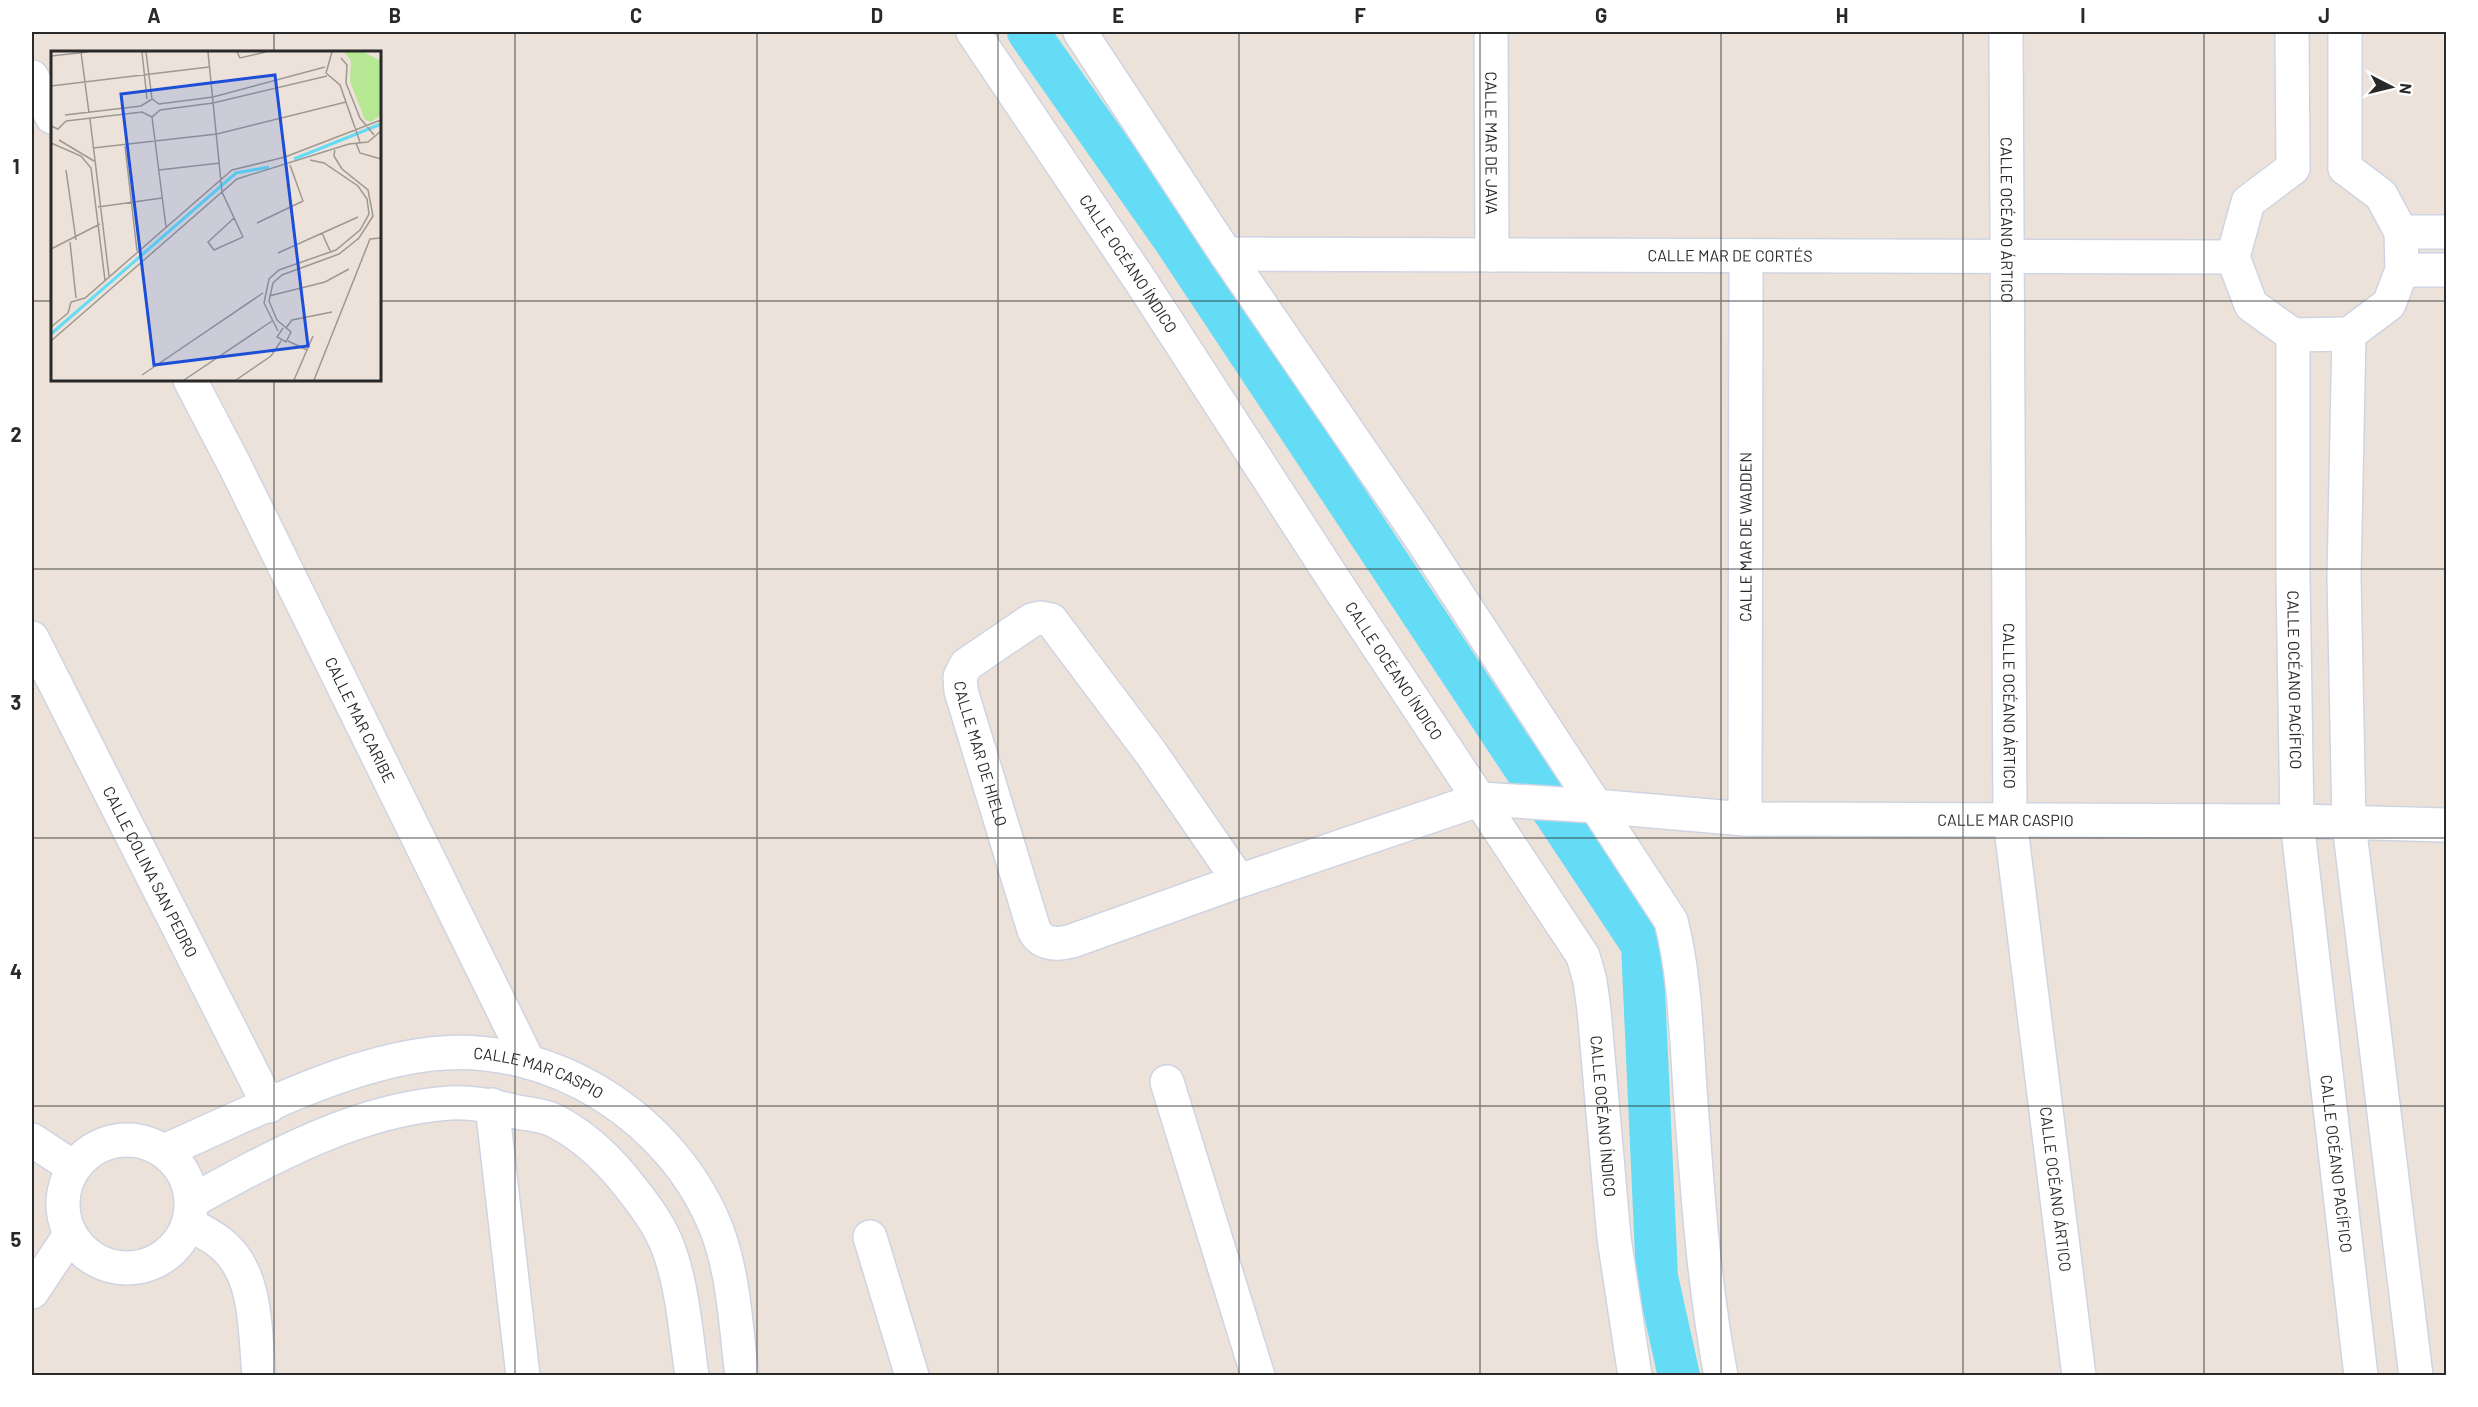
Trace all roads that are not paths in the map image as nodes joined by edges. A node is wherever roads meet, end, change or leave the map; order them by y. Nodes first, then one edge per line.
1 (973, 32) edge
2 (1080, 32) edge
3 (1491, 32) edge
4 (2006, 32) edge
5 (2292, 32) edge
6 (2345, 32) edge
7 (32, 77) edge
8 (51, 115) edge
9 (2294, 168) junction
10 (2345, 168) junction
11 (2401, 232) junction
12 (2446, 232) edge
13 (1226, 254) junction
14 (1492, 255) junction
15 (1746, 255) junction
16 (2006, 256) junction
17 (2233, 257) junction
18 (2402, 270) junction
19 (2446, 270) edge
20 (2349, 334) junction
21 (2293, 335) junction
22 (191, 381) edge
23 (32, 638) edge
24 (1487, 800) junction
25 (1595, 806) junction
26 (1745, 819) junction
27 (2010, 820) junction
28 (2297, 821) junction
29 (2349, 824) junction
30 (2446, 825) edge
31 (1239, 880) junction
32 (528, 1061) junction
33 (1167, 1082) dead end
34 (269, 1106) junction
35 (492, 1106) junction
36 (32, 1140) edge
37 (164, 1151) junction
38 (73, 1167) junction
39 (191, 1213) junction
40 (70, 1235) junction
41 (870, 1237) dead end
42 (32, 1292) edge
43 (260, 1376) edge
44 (523, 1376) edge
45 (692, 1376) edge
46 (742, 1376) edge
47 (912, 1376) edge
48 (1258, 1376) edge
49 (1635, 1376) edge
50 (1721, 1376) edge
51 (2079, 1376) edge
52 (2361, 1376) edge
53 (2416, 1376) edge

1 - 24 street, CALLE OCÉANO ÍNDICO
2 - 13 street
3 - 14 street, CALLE MAR DE JAVA
4 - 16 street, CALLE OCÉANO ÁRTICO
5 - 9 street
6 - 10 street
7 - 8 street
9 - 10 street
9 - 17 street
10 - 11 street
11 - 12 street
11 - 18 street
13 - 14 street, CALLE MAR DE CORTÉS
13 - 25 street
14 - 15 street, CALLE MAR DE CORTÉS
15 - 16 street, CALLE MAR DE CORTÉS
15 - 26 street, CALLE MAR DE WADDEN
16 - 17 street, CALLE MAR DE CORTÉS
16 - 27 street, CALLE OCÉANO ÁRTICO
17 - 21 street
18 - 19 street
18 - 20 street
20 - 21 street
20 - 29 street
21 - 28 street, CALLE OCÉANO PACÍFICO
22 - 32 street, CALLE MAR CARIBE
23 - 34 street, CALLE COLINA SAN PEDRO
24 - 25 street, CALLE MAR CASPIO
24 - 31 street, CALLE MAR DE HIELO
24 - 49 street, CALLE OCÉANO ÍNDICO
25 - 26 street, CALLE MAR CASPIO
25 - 50 street
26 - 27 street, CALLE MAR CASPIO
27 - 28 street, CALLE MAR CASPIO
27 - 51 street, CALLE OCÉANO ÁRTICO
28 - 29 street, CALLE MAR CASPIO
28 - 52 street, CALLE OCÉANO PACÍFICO
29 - 30 street, CALLE MAR CASPIO
29 - 53 street
31 - 31 street, CALLE MAR DE HIELO
32 - 34 street, CALLE MAR CASPIO
32 - 46 street, CALLE MAR CASPIO
33 - 48 street
34 - 37 street, CALLE MAR CASPIO
35 - 39 street
35 - 44 street
35 - 45 street
36 - 38 street
37 - 38 street
37 - 39 street
38 - 40 street
39 - 40 street
39 - 43 street
40 - 42 street
41 - 47 street

